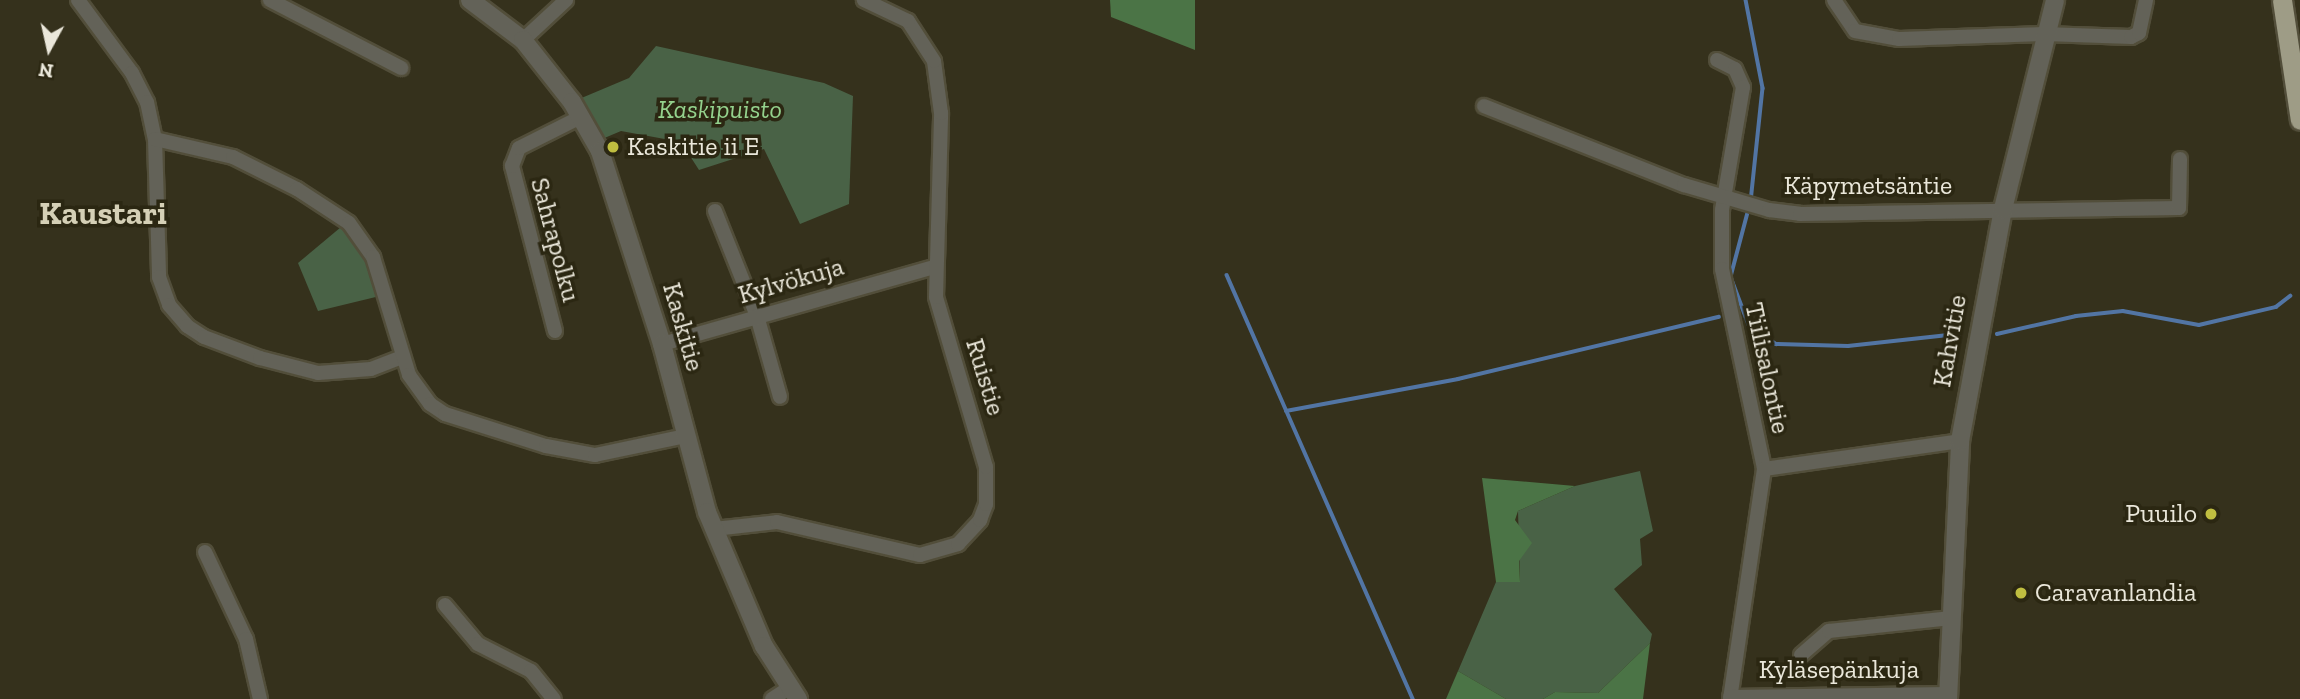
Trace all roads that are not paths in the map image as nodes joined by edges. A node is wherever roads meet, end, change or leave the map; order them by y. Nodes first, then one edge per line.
1 (78, 0) edge
2 (270, 0) edge
3 (470, 0) edge
4 (566, 0) edge
5 (864, 0) edge
6 (1835, 0) edge
7 (2055, 0) edge
8 (2146, 0) edge
9 (2280, 0) edge
10 (2044, 34) junction
11 (523, 40) junction
12 (1717, 60) dead end
13 (401, 68) dead end
14 (1484, 106) dead end
15 (581, 117) junction
16 (2300, 120) edge
17 (155, 139) junction
18 (2180, 159) dead end
19 (1724, 198) junction
20 (2003, 209) junction
21 (715, 211) dead end
22 (934, 267) junction
23 (757, 316) junction
24 (555, 331) dead end
25 (662, 344) junction
26 (403, 357) junction
27 (780, 397) dead end
28 (685, 436) junction
29 (1960, 441) junction
30 (1764, 469) junction
31 (714, 529) junction
32 (205, 552) dead end
33 (444, 605) dead end
34 (1951, 618) junction
35 (1801, 655) dead end
36 (794, 693) edge
37 (1948, 696) edge
38 (1730, 698) edge
39 (260, 699) edge
40 (554, 699) edge
41 (772, 699) edge

1 - 17 street
2 - 13 street
3 - 11 street, Kaskitie
4 - 11 street
5 - 22 street, Ruistie
6 - 10 street
7 - 10 street, Kahvitie
8 - 10 street
9 - 16 highway
10 - 20 street, Kahvitie
11 - 15 street, Kaskitie
12 - 19 street, Tiilisalontie
14 - 19 street, Käpymetsäntie
15 - 24 street, Sahrapolku
15 - 25 street, Kaskitie
17 - 26 street
17 - 26 street
18 - 20 street, Käpymetsäntie
19 - 20 street, Käpymetsäntie
19 - 30 street, Tiilisalontie
20 - 29 street, Kahvitie
21 - 23 street
22 - 23 street, Kylvökuja
22 - 31 street, Ruistie
23 - 25 street, Kylvökuja
23 - 27 street
25 - 28 street, Kaskitie
26 - 28 street
28 - 31 street, Kaskitie
29 - 30 street
29 - 34 street, Kahvitie
30 - 38 street, Tiilisalontie
31 - 36 street, Kaskitie
32 - 39 street
33 - 40 street
34 - 35 street
34 - 37 street, Kahvitie
36 - 41 street
37 - 38 street, Kyläsepänkuja

